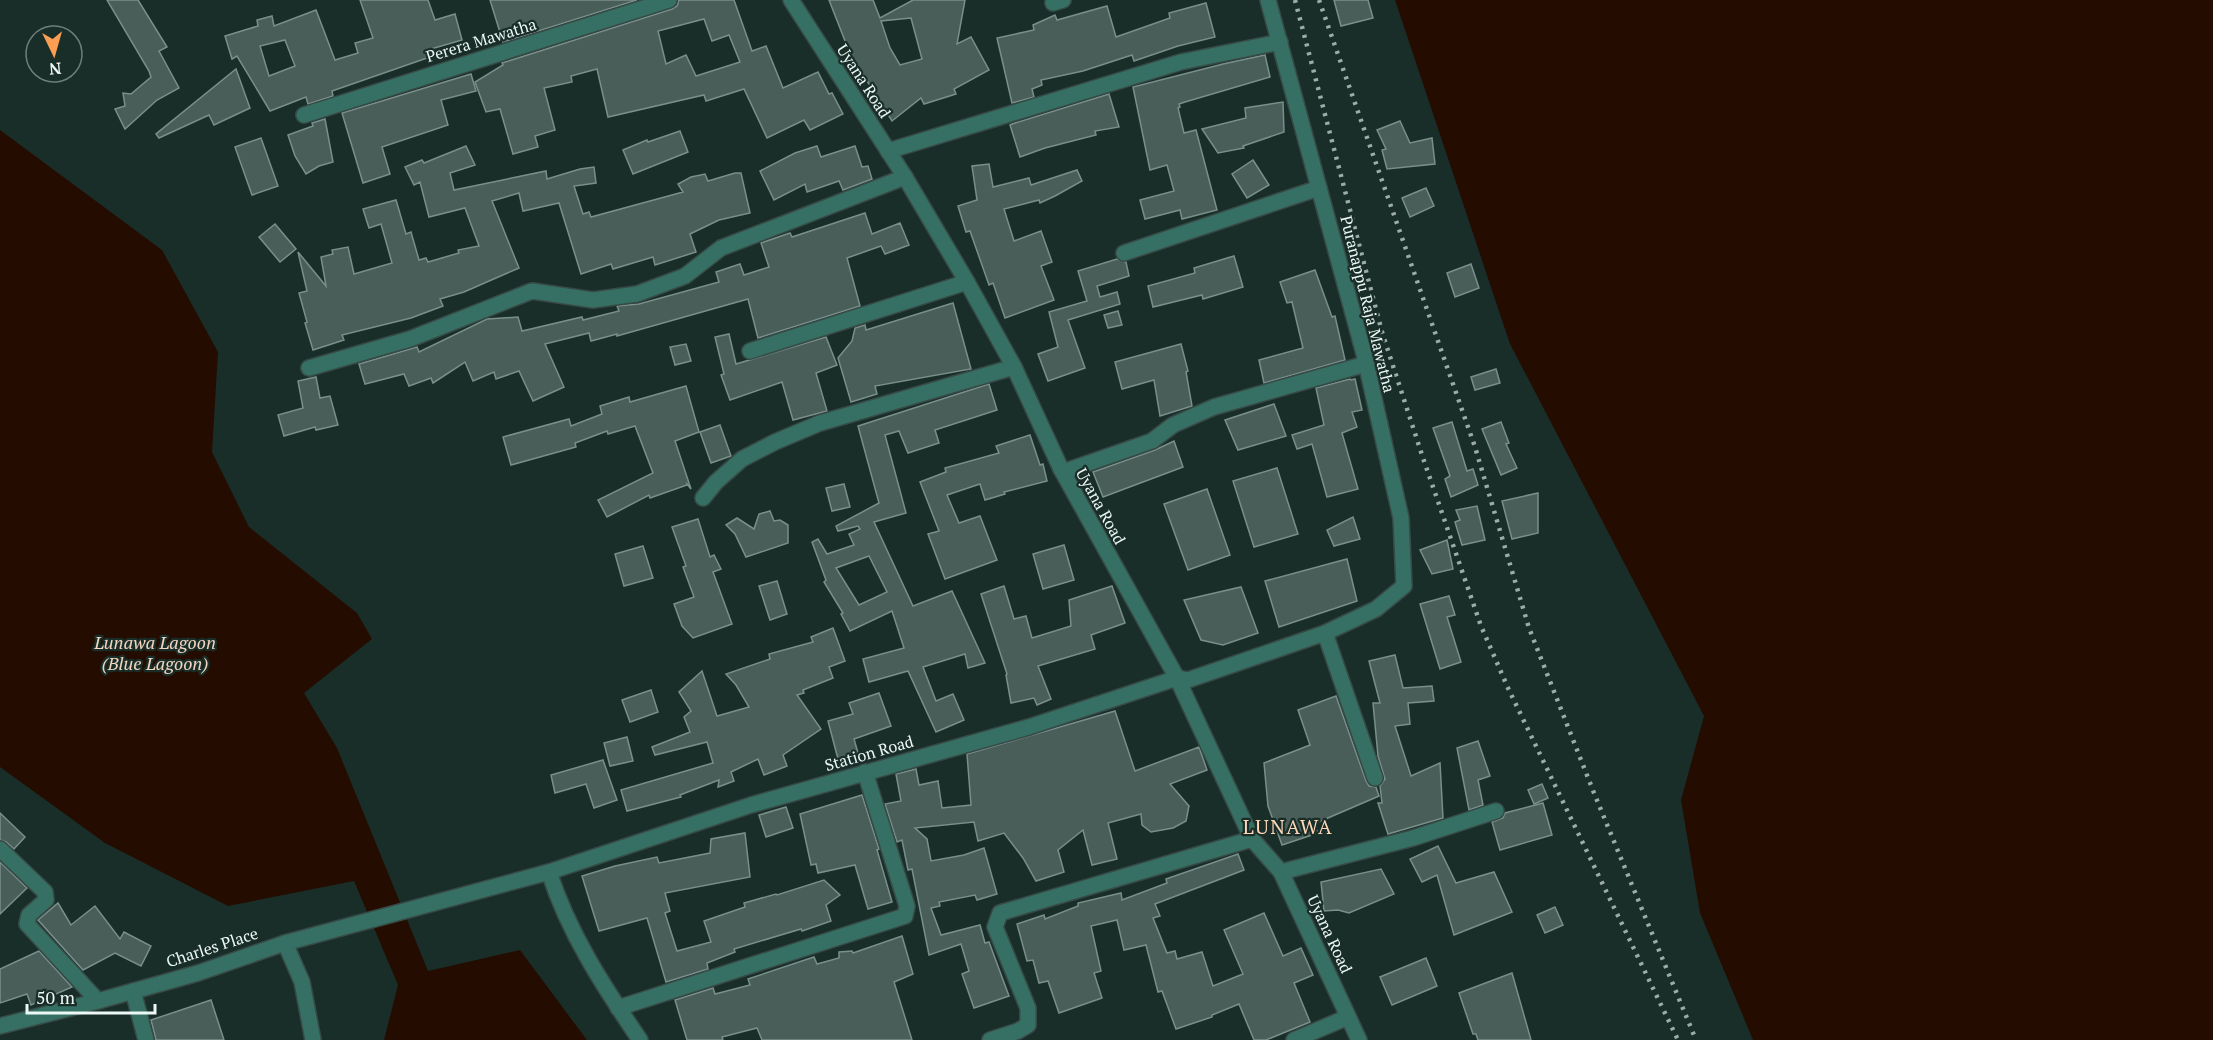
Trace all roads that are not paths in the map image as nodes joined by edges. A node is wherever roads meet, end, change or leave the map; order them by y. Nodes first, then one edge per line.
1 (669, 0) edge
2 (791, 0) edge
3 (1268, 0) edge
4 (1280, 42) junction
5 (304, 115) dead end
6 (888, 151) junction
7 (905, 177) junction
8 (1319, 188) junction
9 (1124, 253) dead end
10 (968, 282) junction
11 (750, 351) dead end
12 (1366, 364) junction
13 (1014, 367) junction
14 (309, 368) dead end
15 (1060, 469) junction
16 (703, 498) dead end
17 (1376, 609) joint
18 (1325, 633) junction
19 (1177, 678) junction
20 (865, 772) junction
21 (1375, 778) dead end
22 (1496, 811) dead end
23 (1252, 839) junction
24 (0, 849) edge
25 (549, 872) junction
26 (1281, 872) junction
27 (366, 922) joint
28 (285, 943) junction
29 (133, 991) junction
30 (98, 1001) junction
31 (618, 1008) junction
32 (1348, 1017) junction
33 (0, 1026) edge
34 (1020, 1035) edge
35 (146, 1040) edge
36 (313, 1040) edge
37 (640, 1040) edge
38 (990, 1040) edge
39 (1294, 1040) edge
40 (1359, 1040) edge

1 - 5 street, Perera Mawatha
2 - 6 street, Uyana Road
3 - 4 street, Puranappu Raja Mawatha
4 - 6 street
4 - 8 street, Puranappu Raja Mawatha
6 - 7 street, Uyana Road
7 - 10 street, Uyana Road
7 - 14 street
8 - 9 street
8 - 12 street, Puranappu Raja Mawatha
10 - 11 street
10 - 13 street, Uyana Road
12 - 15 street
12 - 17 street, Puranappu Raja Mawatha
13 - 15 street, Uyana Road
13 - 16 street
15 - 19 street, Uyana Road
17 - 18 street, Station Road
18 - 19 street, Station Road
18 - 21 street
19 - 20 street, Station Road
19 - 23 street, Uyana Road
20 - 25 street, Station Road
20 - 31 street
22 - 26 street
23 - 26 street, Uyana Road
23 - 34 street
24 - 30 street
25 - 27 street, Station Road
25 - 31 street
26 - 32 street, Uyana Road
27 - 28 street, Charles Place
28 - 29 street, Charles Place
28 - 36 street
29 - 30 street, Charles Place
29 - 35 street
30 - 33 street, Charles Place
31 - 37 street
32 - 39 street
32 - 40 street, Uyana Road
34 - 38 street

